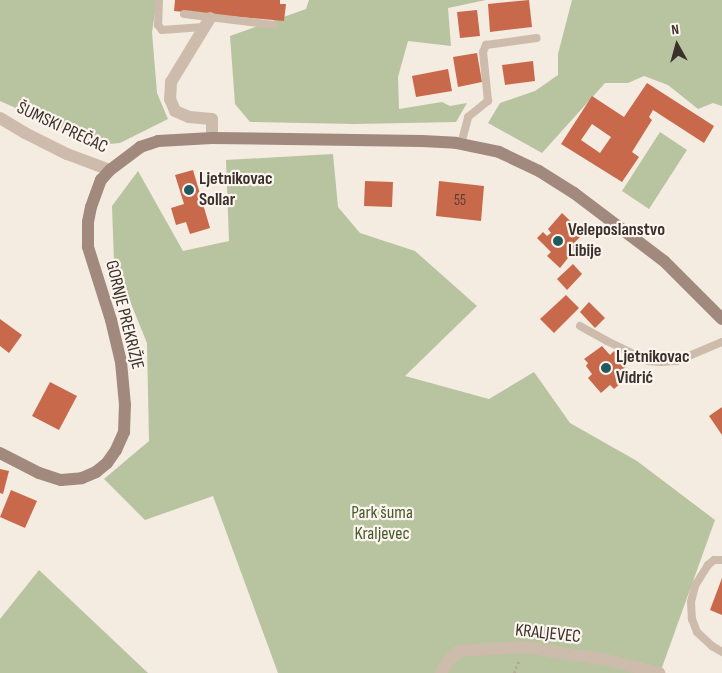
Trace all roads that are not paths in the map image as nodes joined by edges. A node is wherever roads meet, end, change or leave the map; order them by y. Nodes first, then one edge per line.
1 (159, 0) edge
2 (184, 14) dead end
3 (207, 22) junction
4 (274, 25) dead end
5 (537, 38) dead end
6 (0, 118) edge
7 (212, 138) junction
8 (461, 144) junction
9 (110, 170) junction
10 (722, 319) edge
11 (580, 326) dead end
12 (722, 342) edge
13 (0, 453) edge
14 (722, 560) edge
15 (722, 652) edge
16 (441, 673) edge
17 (659, 673) edge

1 - 3 lane
2 - 3 lane
3 - 4 lane
3 - 7 street
5 - 8 lane
6 - 9 street, ŠUMSKI PREČAC
7 - 8 street, GORNJE PREKRIŽJE
7 - 9 street, GORNJE PREKRIŽJE
8 - 10 street, GORNJE PREKRIŽJE
9 - 13 street, GORNJE PREKRIŽJE
11 - 12 lane
14 - 15 lane
16 - 17 street, KRALJEVEC

